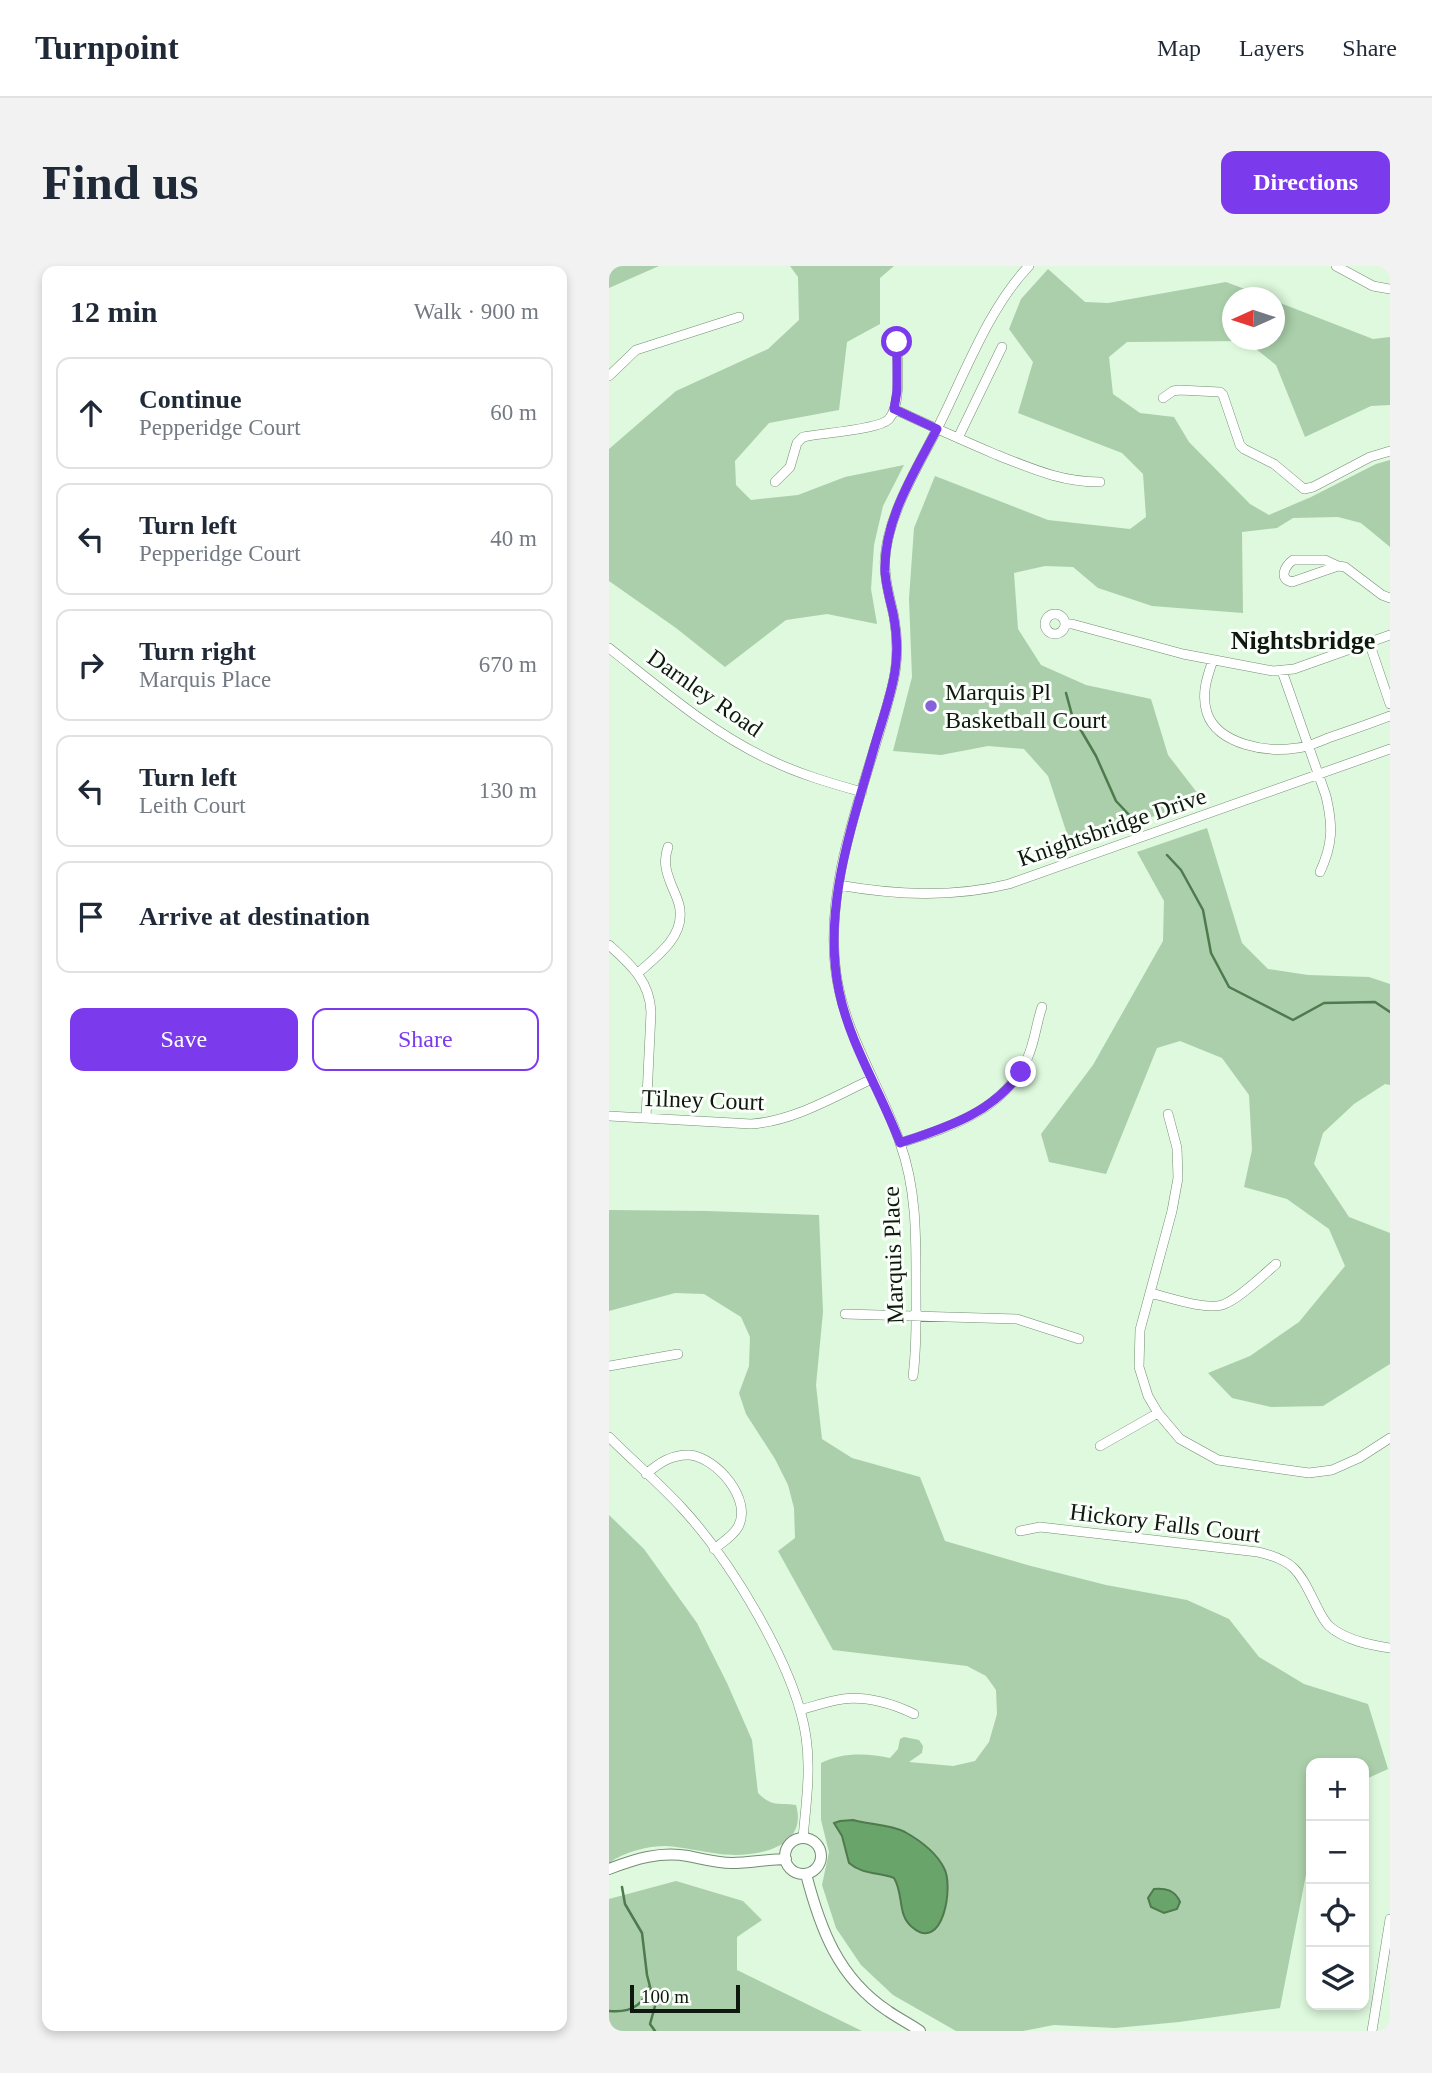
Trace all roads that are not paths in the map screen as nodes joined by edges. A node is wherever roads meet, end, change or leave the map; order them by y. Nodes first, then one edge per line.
1 (1029, 266) edge
2 (1336, 266) edge
3 (1390, 289) edge
4 (739, 317) dead end
5 (897, 342) dead end
6 (1002, 347) dead end
7 (609, 376) edge
8 (1163, 398) dead end
9 (894, 409) junction
10 (937, 429) junction
11 (958, 438) junction
12 (1390, 452) edge
13 (775, 482) dead end
14 (1100, 482) dead end
15 (1338, 566) junction
16 (1390, 598) edge
17 (1065, 624) dead end
18 (1390, 635) edge
19 (1369, 642) junction
20 (609, 648) edge
21 (1213, 660) junction
22 (1282, 671) junction
23 (1390, 704) edge
24 (1390, 716) edge
25 (1308, 746) junction
26 (1390, 749) edge
27 (1318, 775) junction
28 (862, 792) junction
29 (668, 847) dead end
30 (1320, 872) dead end
31 (838, 885) junction
32 (609, 945) edge
33 (638, 973) junction
34 (1042, 1007) dead end
35 (872, 1079) junction
36 (1168, 1114) dead end
37 (609, 1116) edge
38 (646, 1118) junction
39 (900, 1143) junction
40 (1276, 1264) dead end
41 (1150, 1293) junction
42 (845, 1314) dead end
43 (916, 1315) junction
44 (1079, 1339) dead end
45 (678, 1353) dead end
46 (609, 1366) edge
47 (913, 1376) dead end
48 (1158, 1413) junction
49 (609, 1437) edge
50 (1390, 1438) edge
51 (1100, 1446) dead end
52 (646, 1474) junction
53 (1020, 1531) dead end
54 (714, 1549) junction
55 (1390, 1648) edge
56 (800, 1710) junction
57 (914, 1714) dead end
58 (803, 1838) junction
59 (786, 1859) junction
60 (609, 1869) edge
61 (806, 1874) junction
62 (1390, 1919) edge
63 (921, 2031) edge
64 (1372, 2031) edge

1 - 10 street, Marquis Place
2 - 3 street
4 - 7 street
5 - 9 street
6 - 11 street
8 - 12 street
9 - 10 street
9 - 13 street
10 - 11 street
10 - 28 street, Marquis Place
11 - 14 street
15 - 15 street
15 - 16 street
17 - 21 street
18 - 19 street
19 - 22 street
19 - 23 street
20 - 28 street, Darnley Road
21 - 22 street
21 - 25 street
22 - 25 street
24 - 25 street
25 - 27 street
26 - 27 street, Knightsbridge Drive
27 - 30 street
27 - 31 street, Knightsbridge Drive
28 - 31 street, Marquis Place
29 - 33 street
31 - 35 street, Marquis Place
32 - 33 street
33 - 38 street
34 - 39 street
35 - 38 street, Tilney Court
35 - 39 street, Marquis Place
36 - 41 street
37 - 38 street, Tilney Court
39 - 43 street, Marquis Place
40 - 41 street
41 - 48 street
42 - 43 street
43 - 44 street
43 - 47 street, Marquis Place
45 - 46 street
48 - 50 street
48 - 51 street
49 - 52 street
52 - 54 street
52 - 54 street
53 - 55 street, Hickory Falls Court
54 - 56 street
56 - 57 street
56 - 58 street
58 - 59 street
58 - 61 street
59 - 60 street
59 - 61 street
61 - 63 street
62 - 64 street

